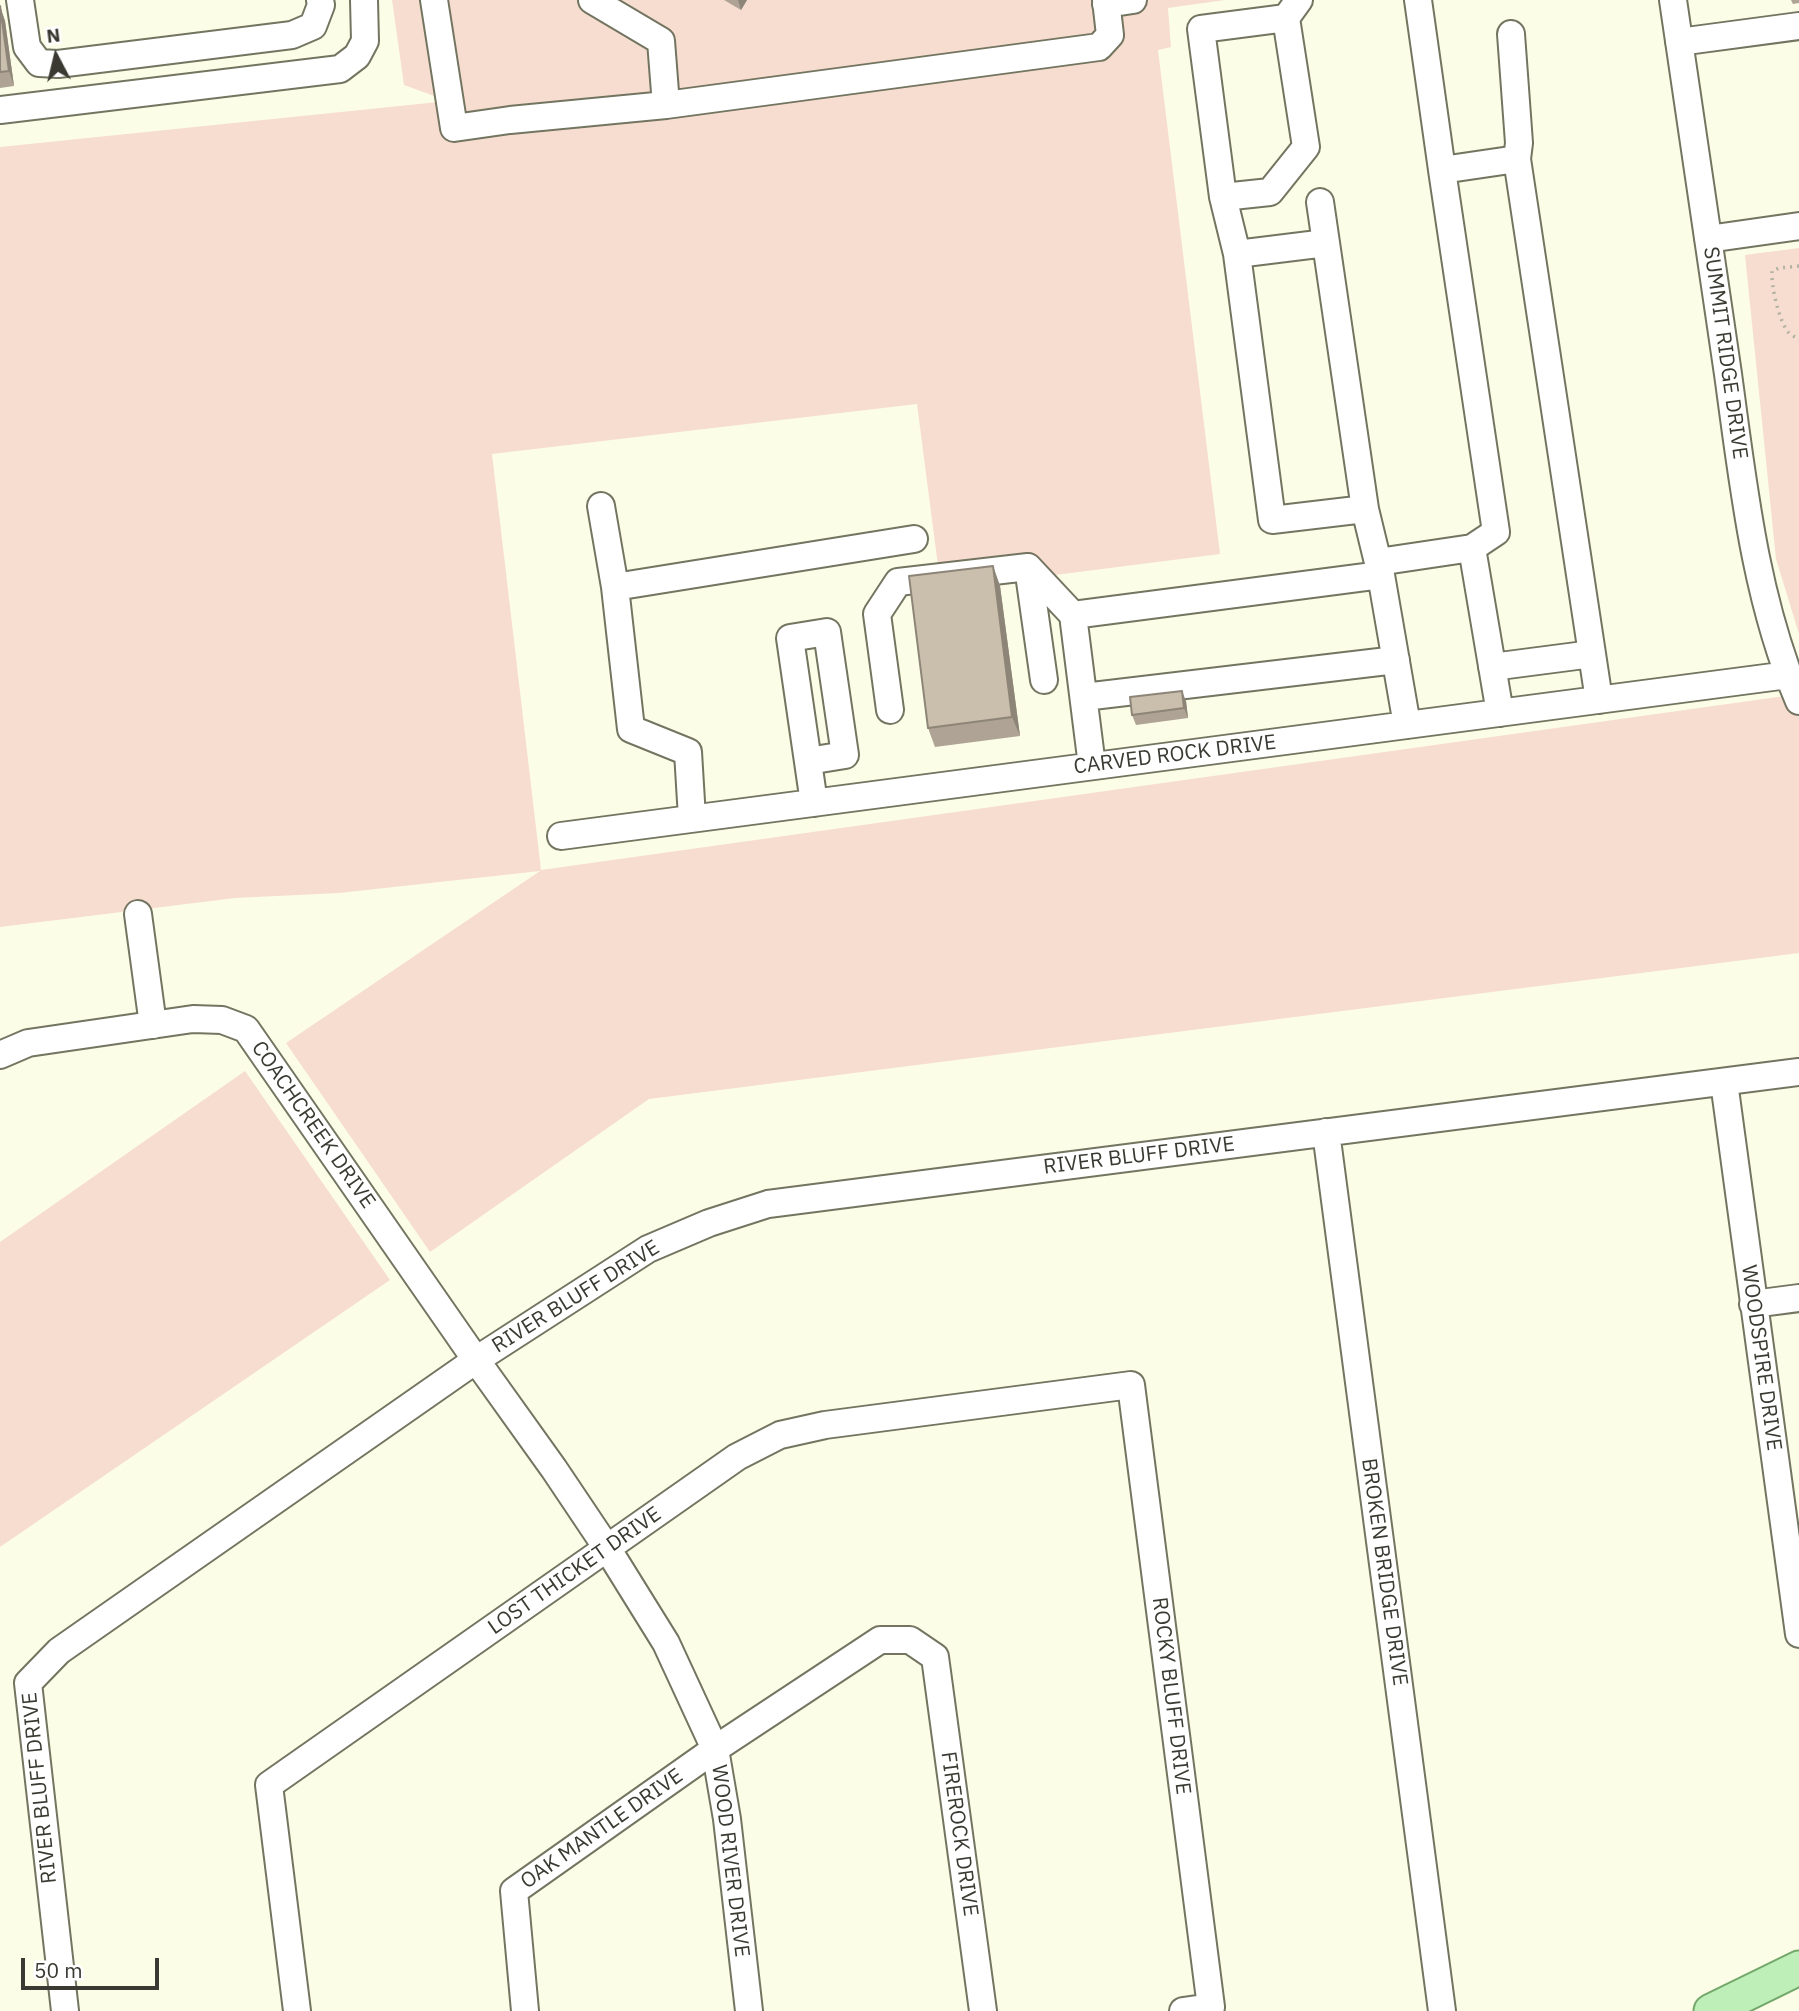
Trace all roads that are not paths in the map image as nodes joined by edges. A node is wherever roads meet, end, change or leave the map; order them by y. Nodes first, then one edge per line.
1 (20, 0) edge
2 (320, 0) edge
3 (364, 0) edge
4 (434, 0) edge
5 (592, 0) edge
6 (1133, 0) edge
7 (1418, 0) edge
8 (1673, 0) edge
9 (1106, 2) edge
10 (1292, 9) edge
11 (1799, 26) edge
12 (1511, 34) dead end
13 (1679, 42) junction
14 (666, 105) junction
15 (0, 110) edge
16 (1517, 159) junction
17 (1442, 170) junction
18 (1223, 197) junction
19 (1320, 202) dead end
20 (1799, 226) edge
21 (1708, 239) junction
22 (1326, 243) junction
23 (1237, 254) junction
24 (601, 506) dead end
25 (1364, 509) junction
26 (915, 539) dead end
27 (1472, 548) junction
28 (1028, 567) junction
29 (1380, 569) junction
30 (615, 587) junction
31 (1073, 615) junction
32 (1592, 654) junction
33 (1396, 660) junction
34 (1492, 667) junction
35 (1788, 675) junction
36 (1044, 680) dead end
37 (1084, 697) junction
38 (1599, 700) junction
39 (1799, 701) edge
40 (890, 710) dead end
41 (1500, 713) junction
42 (1407, 725) junction
43 (808, 761) dead end
44 (1093, 766) junction
45 (814, 803) junction
46 (692, 818) junction
47 (561, 835) dead end
48 (138, 914) dead end
49 (153, 1025) junction
50 (0, 1055) edge
51 (1799, 1072) edge
52 (1724, 1082) junction
53 (1326, 1132) junction
54 (1799, 1298) edge
55 (1753, 1304) junction
56 (476, 1360) junction
57 (1131, 1385) joint
58 (607, 1548) junction
59 (1799, 1634) edge
60 (935, 1657) joint
61 (715, 1749) junction
62 (1799, 1968) edge
63 (1728, 2007) edge
64 (65, 2011) edge
65 (297, 2011) edge
66 (525, 2011) edge
67 (749, 2011) edge
68 (983, 2011) edge
69 (1183, 2011) edge
70 (1442, 2011) edge

1 - 2 street
3 - 15 street
4 - 14 street
5 - 14 street
6 - 9 street
7 - 17 street
8 - 13 street, SUMMIT RIDGE DRIVE
9 - 14 street
10 - 18 street
10 - 18 street
11 - 13 street
12 - 16 street
13 - 21 street, SUMMIT RIDGE DRIVE
16 - 17 street
16 - 32 street
17 - 27 street
18 - 23 street
19 - 22 street
20 - 21 street
21 - 35 street, SUMMIT RIDGE DRIVE
22 - 23 street
22 - 25 street
23 - 25 street
24 - 30 street
25 - 29 street
26 - 30 street
27 - 29 street
27 - 34 street
28 - 31 street
28 - 36 street
28 - 40 street
29 - 31 street
29 - 33 street
30 - 46 street
31 - 37 street
32 - 34 street
32 - 38 street
33 - 37 street
33 - 42 street
34 - 41 street
35 - 38 street, CARVED ROCK DRIVE
35 - 39 street, SUMMIT RIDGE DRIVE
37 - 44 street
38 - 41 street, CARVED ROCK DRIVE
41 - 42 street, CARVED ROCK DRIVE
42 - 44 street, CARVED ROCK DRIVE
43 - 45 street
44 - 45 street, CARVED ROCK DRIVE
45 - 46 street, CARVED ROCK DRIVE
46 - 47 street, CARVED ROCK DRIVE
48 - 49 street
49 - 50 street, COACHCREEK DRIVE
49 - 56 street, COACHCREEK DRIVE
51 - 52 street, RIVER BLUFF DRIVE
52 - 53 street, RIVER BLUFF DRIVE
52 - 55 street, WOODSPIRE DRIVE
53 - 56 street, RIVER BLUFF DRIVE
53 - 70 street, BROKEN BRIDGE DRIVE
54 - 55 street
55 - 59 street, WOODSPIRE DRIVE
56 - 58 street, WOOD RIVER DRIVE
56 - 64 street, RIVER BLUFF DRIVE
57 - 58 street, LOST THICKET DRIVE
57 - 69 street, ROCKY BLUFF DRIVE
58 - 61 street, WOOD RIVER DRIVE
58 - 65 street, LOST THICKET DRIVE
60 - 61 street, OAK MANTLE DRIVE
60 - 68 street, FIREROCK DRIVE
61 - 66 street, OAK MANTLE DRIVE
61 - 67 street, WOOD RIVER DRIVE
62 - 63 main road

